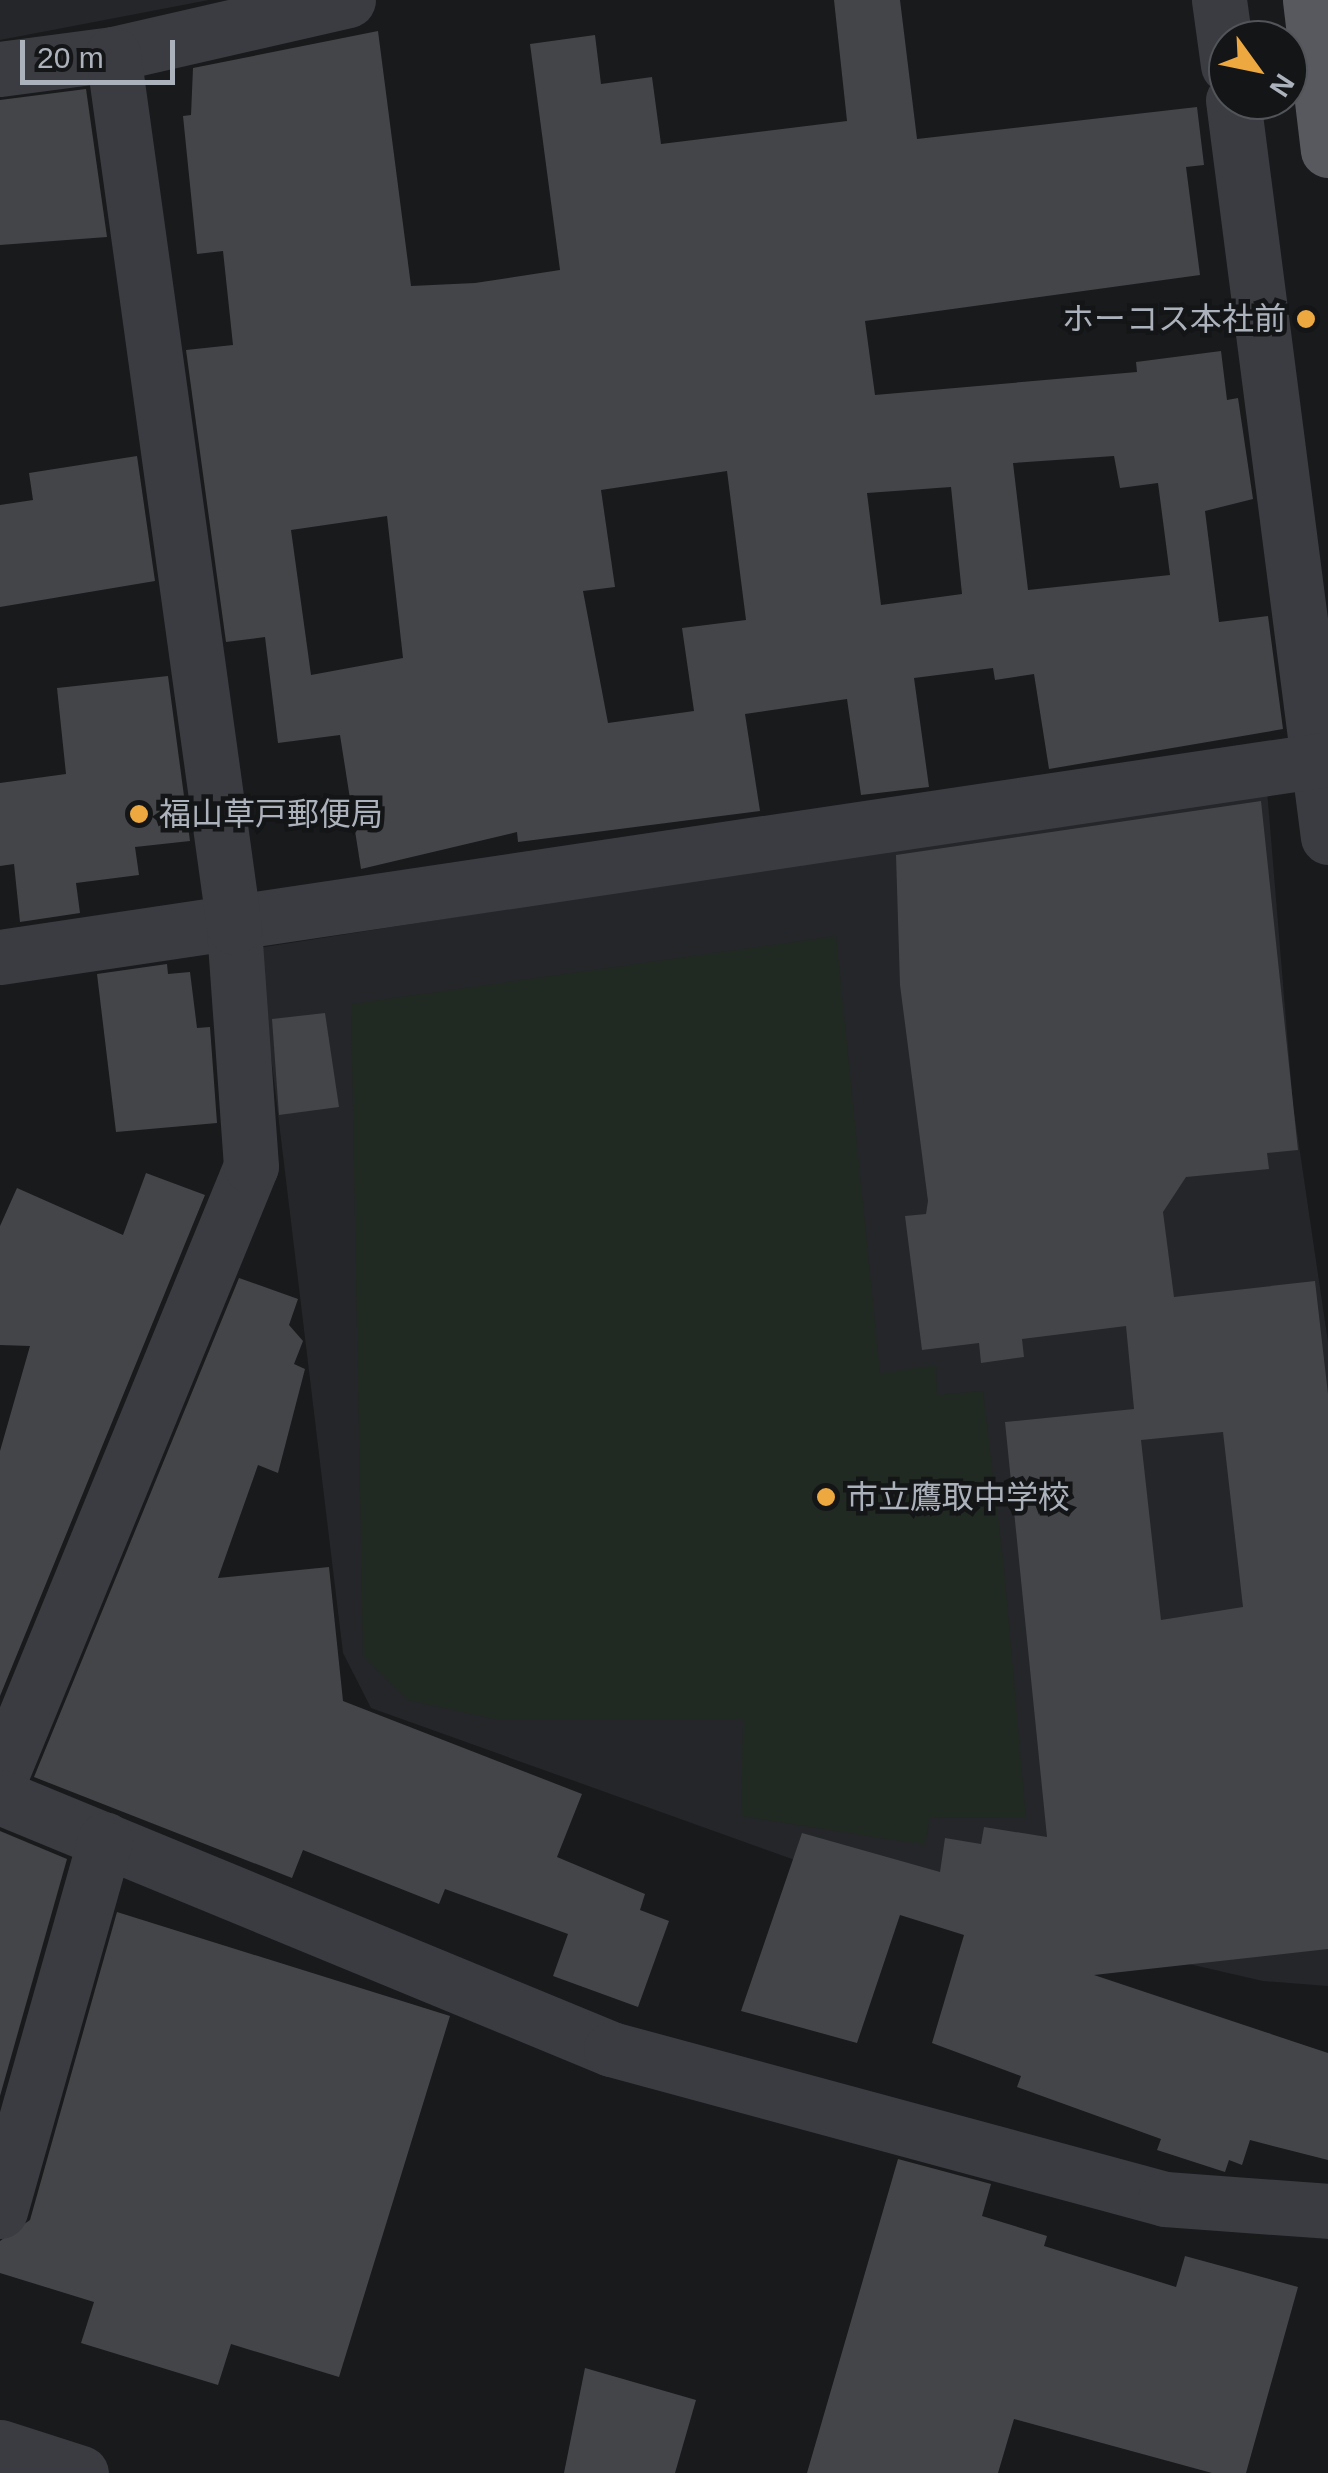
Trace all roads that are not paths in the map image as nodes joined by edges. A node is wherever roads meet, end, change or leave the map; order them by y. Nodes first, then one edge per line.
1 (348, 0) edge
2 (1310, 0) edge
3 (114, 54) junction
4 (0, 69) edge
5 (1236, 120) edge
6 (1328, 150) edge
7 (1322, 760) junction
8 (1328, 836) edge
9 (234, 927) junction
10 (0, 958) edge
11 (0, 1778) edge
12 (0, 1797) edge
13 (105, 1840) junction
14 (1328, 2211) edge
15 (0, 2212) edge
16 (0, 2446) edge
17 (80, 2473) edge

1 - 3 street
2 - 6 main road
3 - 4 street
3 - 9 street
5 - 7 street
7 - 8 street
7 - 9 street
9 - 10 street
9 - 11 street
12 - 13 street
13 - 14 street
13 - 15 street
16 - 17 street

